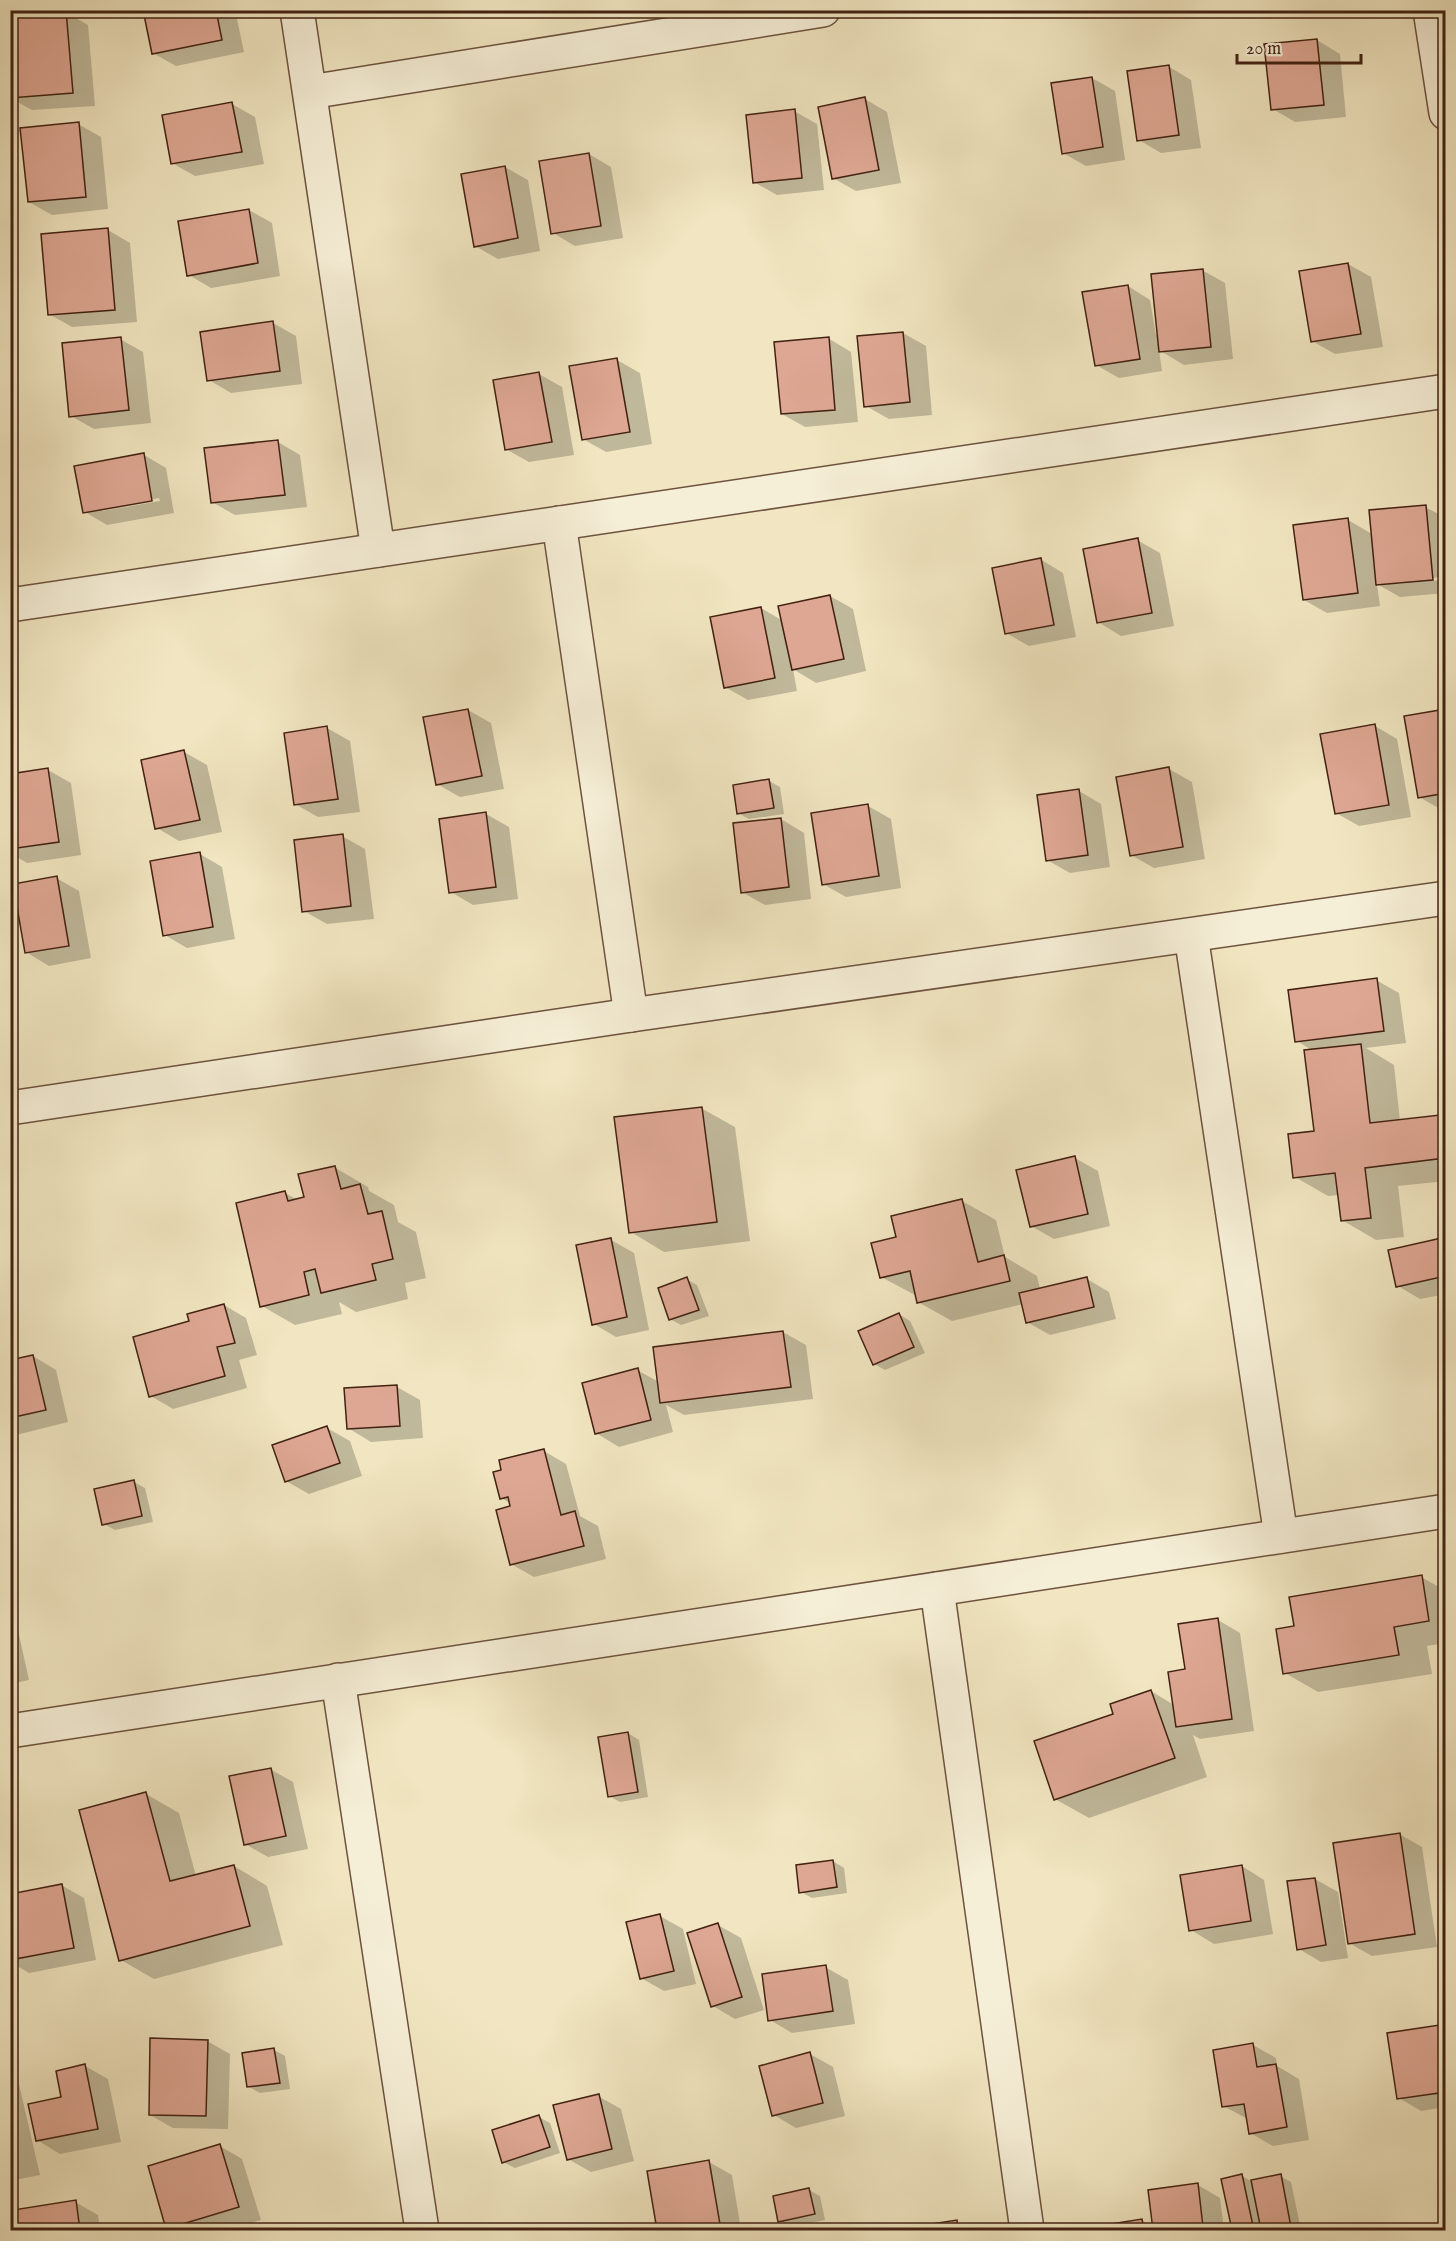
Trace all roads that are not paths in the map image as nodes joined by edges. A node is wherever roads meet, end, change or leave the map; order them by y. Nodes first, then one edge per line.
1 (297, 10) edge
2 (823, 10) edge
3 (1430, 10) edge
4 (310, 92) junction
5 (1446, 113) edge
6 (1446, 390) edge
7 (560, 523) junction
8 (378, 550) junction
9 (10, 605) edge
10 (1446, 898) edge
11 (1191, 935) junction
12 (631, 1016) junction
13 (10, 1108) edge
14 (1446, 1511) edge
15 (1281, 1536) junction
16 (937, 1589) junction
17 (338, 1680) junction
18 (10, 1731) edge
19 (422, 2230) edge
20 (1028, 2230) edge

1 - 4 street
2 - 4 street
3 - 5 street
4 - 8 street
6 - 7 street
7 - 8 street
7 - 12 street
8 - 9 street
10 - 11 street
11 - 12 street
11 - 15 street
12 - 13 street
14 - 15 street
15 - 16 street
16 - 17 street
16 - 20 street
17 - 18 street
17 - 19 street

